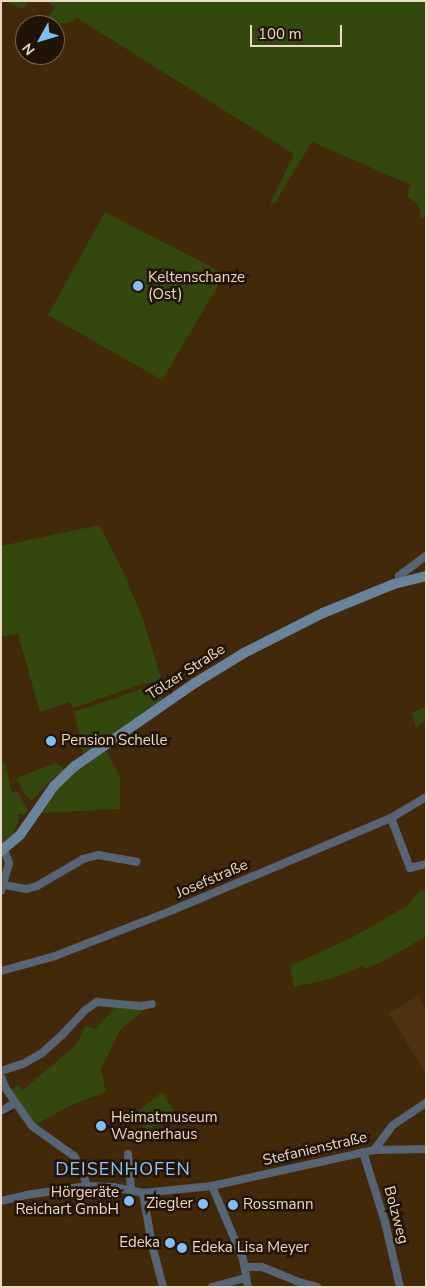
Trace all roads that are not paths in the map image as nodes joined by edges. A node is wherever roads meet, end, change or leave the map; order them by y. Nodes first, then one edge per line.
1 (426, 556) edge
2 (426, 576) edge
3 (400, 582) junction
4 (426, 797) edge
5 (391, 818) junction
6 (3, 850) edge
7 (136, 862) dead end
8 (426, 864) edge
9 (3, 888) edge
10 (1, 971) edge
11 (152, 1004) dead end
12 (1, 1071) edge
13 (1, 1077) edge
14 (15, 1103) junction
15 (426, 1103) edge
16 (1, 1111) edge
17 (385, 1134) junction
18 (393, 1148) junction
19 (426, 1149) edge
20 (374, 1150) junction
21 (363, 1152) junction
22 (128, 1154) dead end
23 (87, 1186) junction
24 (212, 1186) junction
25 (131, 1191) junction
26 (143, 1193) junction
27 (1, 1202) edge
28 (245, 1267) junction
29 (245, 1278) junction
30 (163, 1287) edge
31 (212, 1287) edge
32 (248, 1287) edge
33 (317, 1287) edge
34 (400, 1287) edge

1 - 3 street
2 - 3 main road, Tölzer Straße
3 - 6 main road, Tölzer Straße
4 - 5 street, Josefstraße
5 - 8 street
5 - 10 street, Josefstraße
6 - 9 street
7 - 9 street
11 - 12 street
13 - 14 street
14 - 16 street
14 - 23 street
15 - 17 street
17 - 18 street
17 - 20 street
18 - 19 street, Stefanienstraße
18 - 20 street, Stefanienstraße
20 - 21 street, Stefanienstraße
21 - 24 street, Stefanienstraße
21 - 34 street, Bolzweg
22 - 25 street
23 - 25 street, Stefanienstraße
23 - 27 street, Stefanienstraße
24 - 26 street, Stefanienstraße
24 - 28 street
25 - 26 street, Stefanienstraße
26 - 30 street
28 - 29 street
28 - 33 street
29 - 31 street
29 - 32 street

